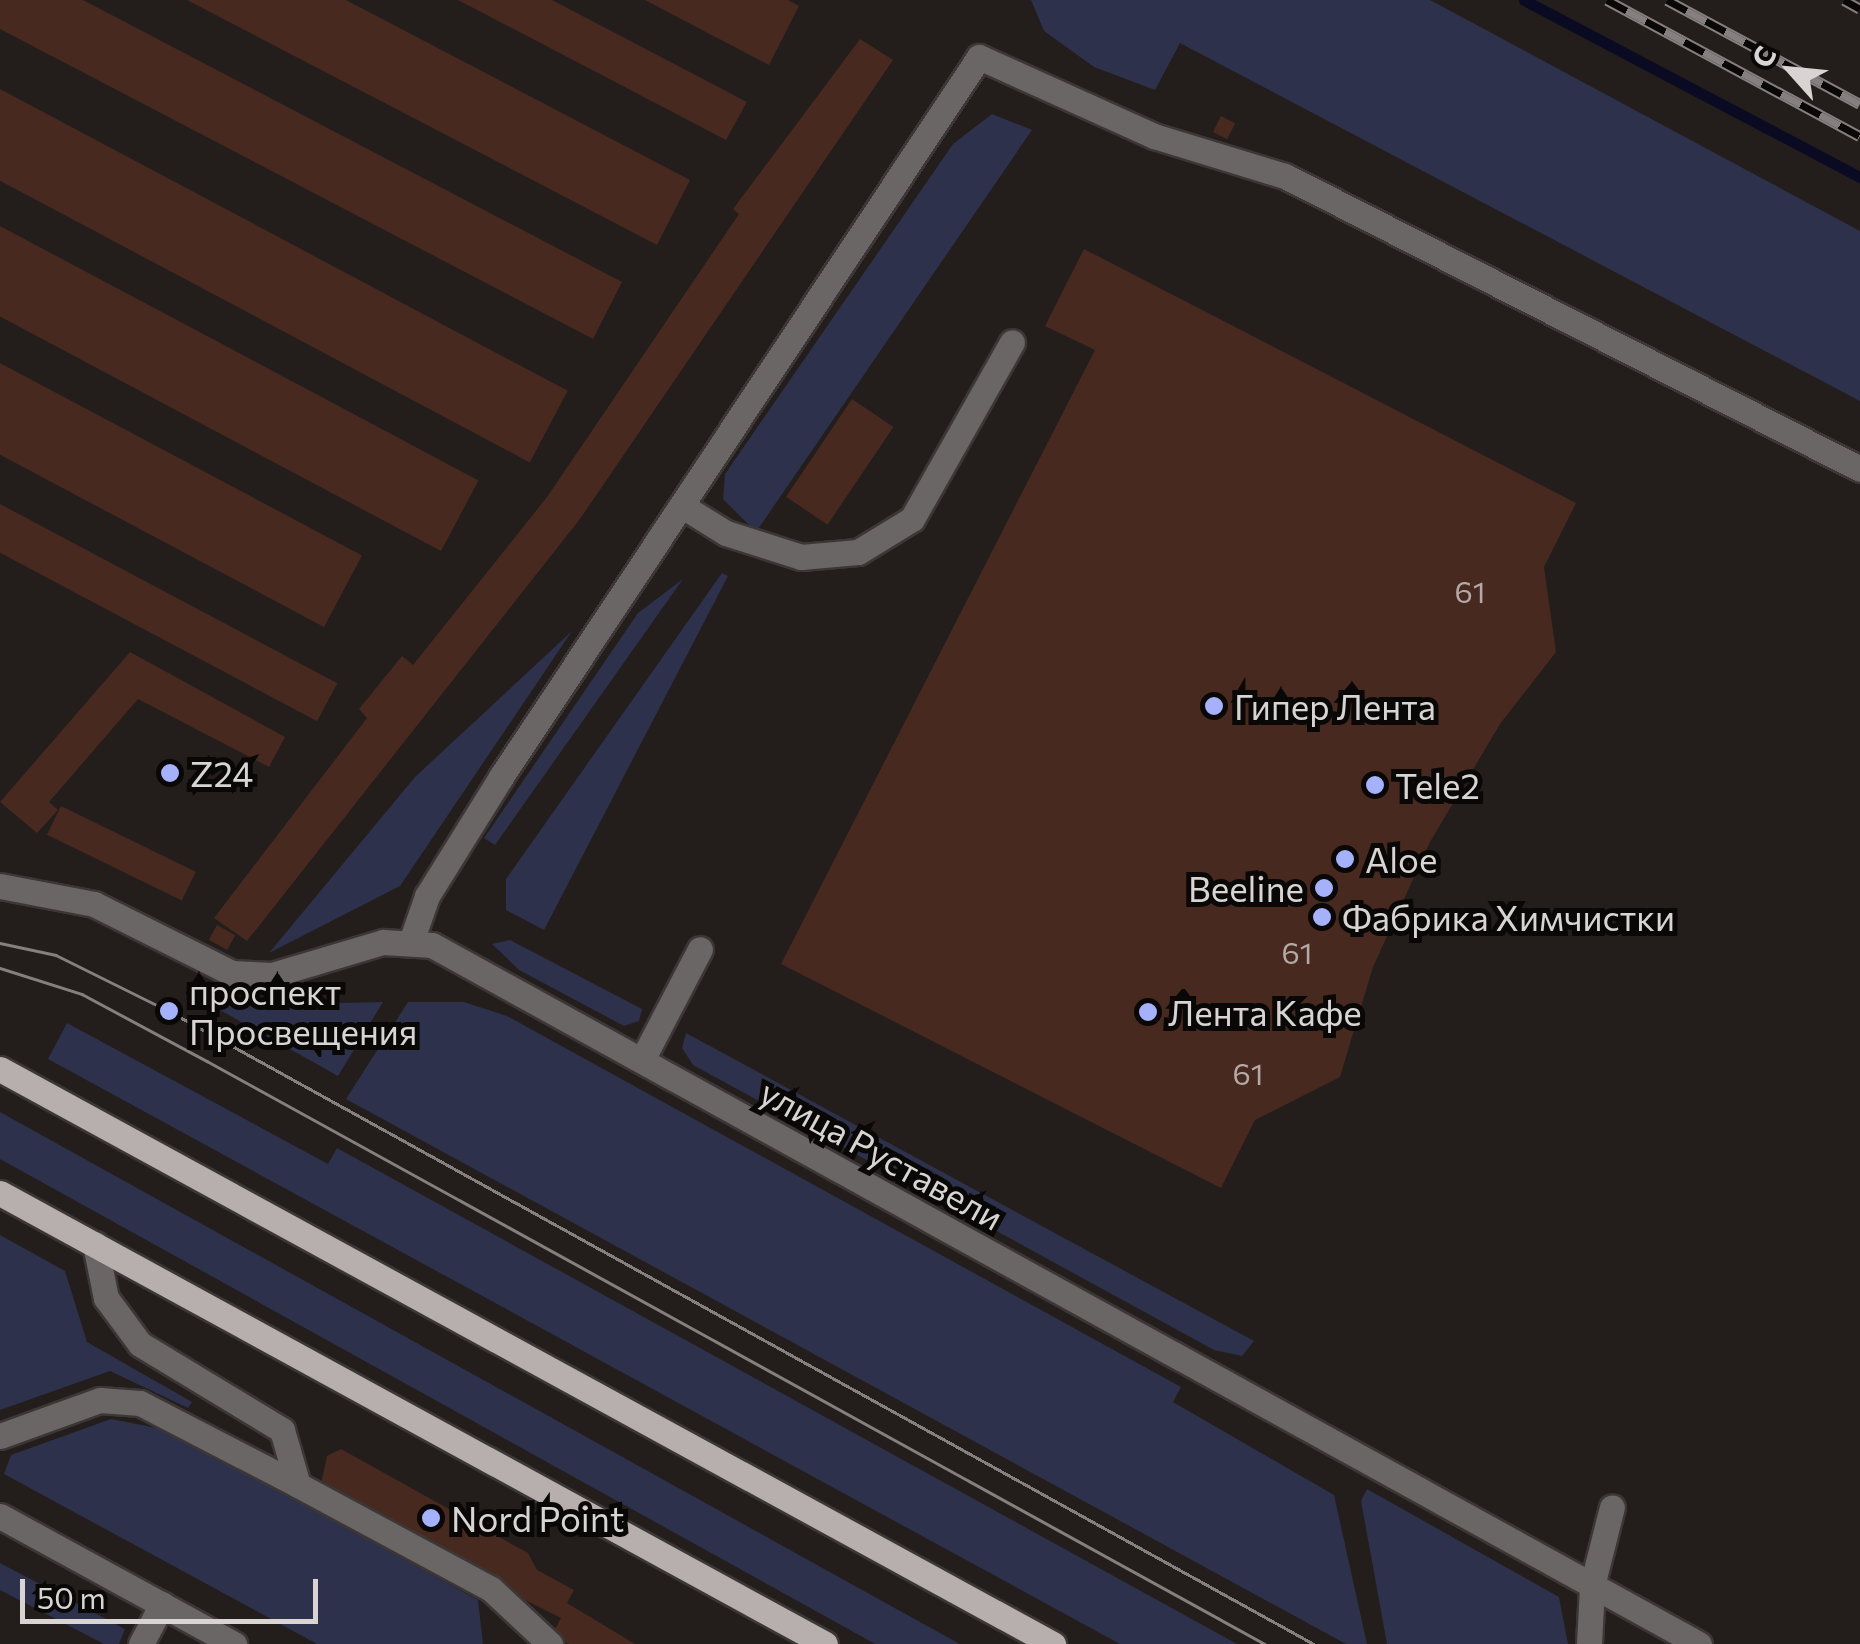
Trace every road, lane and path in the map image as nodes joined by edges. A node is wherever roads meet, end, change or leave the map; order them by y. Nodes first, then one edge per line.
1 (1012, 342) dead end
2 (1860, 469) edge
3 (684, 507) junction
4 (0, 886) edge
5 (412, 939) junction
6 (700, 949) dead end
7 (642, 1060) junction
8 (0, 1069) edge
9 (0, 1193) edge
10 (95, 1244) junction
11 (0, 1436) edge
12 (298, 1484) junction
13 (1612, 1506) dead end
14 (0, 1516) edge
15 (1592, 1586) junction
16 (162, 1604) junction
17 (513, 1609) junction
18 (820, 1643) edge
19 (140, 1644) edge
20 (234, 1644) edge
21 (514, 1644) edge
22 (550, 1644) edge
23 (1053, 1644) edge
24 (1589, 1644) edge
25 (1699, 1644) edge

1 - 3 street
2 - 3 street
3 - 5 street
4 - 5 street
5 - 7 street, улица Руставели
6 - 7 street
7 - 15 street, улица Руставели
8 - 23 main road
9 - 10 main road
10 - 12 street
10 - 18 main road
11 - 12 street
12 - 17 street
13 - 15 street
14 - 16 street
15 - 24 street
15 - 25 street, улица Руставели
16 - 19 street
16 - 20 street
17 - 21 street
17 - 22 street

